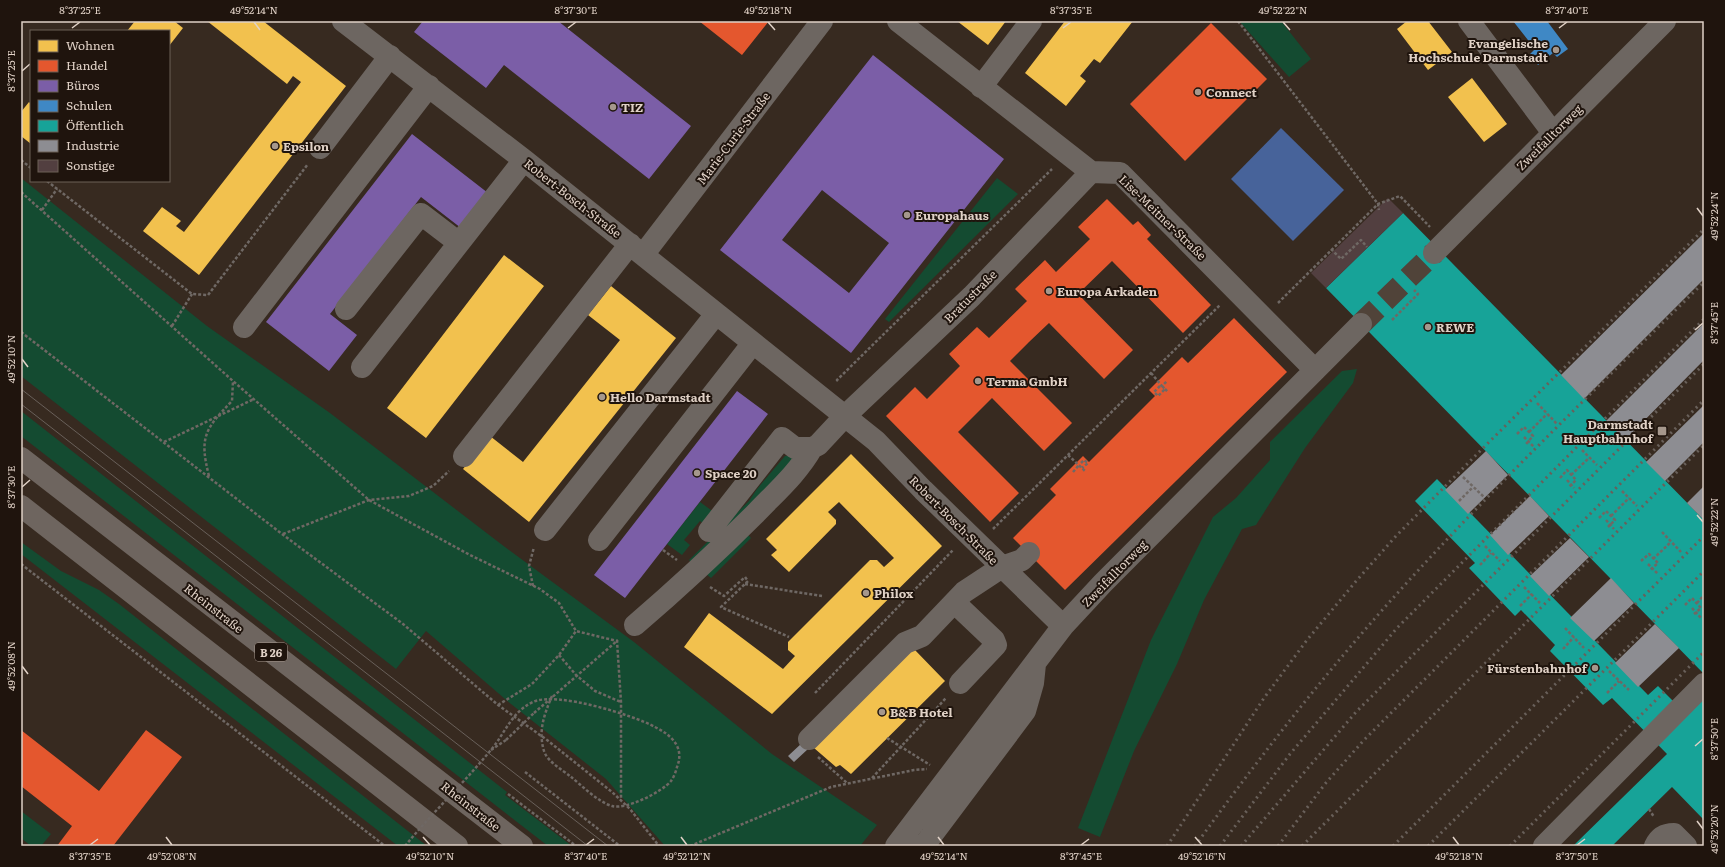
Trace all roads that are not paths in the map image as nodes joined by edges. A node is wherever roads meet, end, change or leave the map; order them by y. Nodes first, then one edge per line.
1 (343, 21) edge
2 (822, 21) edge
3 (898, 21) edge
4 (1031, 21) edge
5 (1469, 21) edge
6 (1665, 21) edge
7 (390, 56) junction
8 (429, 86) junction
9 (981, 87) junction
10 (1554, 133) junction
11 (320, 148) road end
12 (524, 160) junction
13 (1091, 172) junction
14 (459, 243) junction
15 (637, 249) junction
16 (1434, 252) tunnel mouth
17 (346, 309) dead end
18 (716, 314) junction
19 (1361, 324) tunnel mouth
20 (244, 327) dead end
21 (753, 344) junction
22 (362, 367) dead end
23 (1315, 370) junction
24 (845, 416) junction
25 (812, 448) junction
26 (464, 456) road end
27 (21, 458) edge
28 (21, 506) edge
29 (545, 530) road end
30 (709, 531) dead end
31 (599, 540) dead end
32 (1029, 553) dead end
33 (1002, 567) junction
34 (955, 603) junction
35 (635, 626) road end
36 (1063, 626) junction
37 (1035, 663) junction
38 (960, 683) road end
39 (1704, 684) edge
40 (809, 739) road end
41 (457, 846) edge
42 (522, 846) edge
43 (896, 846) edge
44 (922, 846) edge
45 (1544, 846) edge
46 (1655, 846) edge
47 (1686, 846) edge

1 - 7 street, Robert-Bosch-Straße
2 - 15 street, Marie-Curie-Straße
3 - 9 street
4 - 9 street
5 - 10 street
6 - 10 street, Zweifalltorweg
7 - 8 street, Robert-Bosch-Straße
7 - 11 street
8 - 12 street, Robert-Bosch-Straße
8 - 20 street
9 - 13 street
10 - 16 street, Zweifalltorweg
12 - 14 street
12 - 15 street, Robert-Bosch-Straße
13 - 23 street, Lise-Meitner-Straße
13 - 24 street, Bratustraße
14 - 17 street
14 - 22 street
15 - 18 street, Robert-Bosch-Straße
15 - 26 street, Marie-Curie-Straße
18 - 21 street, Robert-Bosch-Straße
18 - 29 street
19 - 23 street, Zweifalltorweg
21 - 24 street, Robert-Bosch-Straße
21 - 31 street
23 - 36 street, Zweifalltorweg
24 - 25 street
24 - 33 street, Robert-Bosch-Straße
25 - 30 street
25 - 35 street
27 - 42 main road, Rheinstraße / B 26
28 - 41 main road
32 - 33 street
33 - 34 street
33 - 36 street, Robert-Bosch-Straße
34 - 38 street
34 - 40 street
36 - 37 street, Zweifalltorweg
37 - 43 street, Zweifalltorweg
37 - 44 street
39 - 45 street
46 - 47 street

